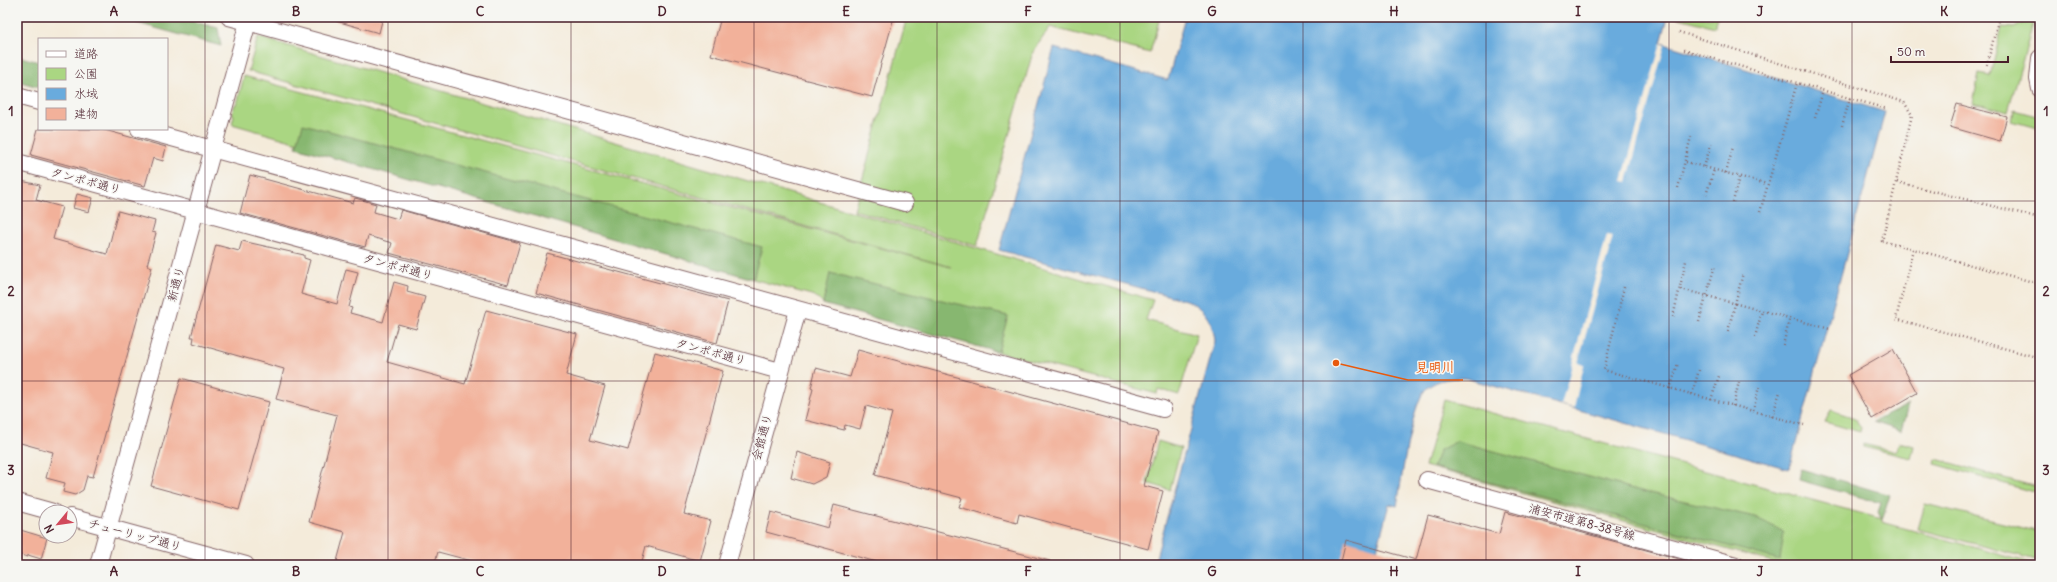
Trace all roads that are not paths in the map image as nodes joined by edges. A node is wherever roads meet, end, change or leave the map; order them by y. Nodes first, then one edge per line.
1 (229, 17) edge
2 (248, 22) junction
3 (2040, 58) edge
4 (2040, 89) edge
5 (17, 96) edge
6 (38, 102) edge
7 (143, 130) edge
8 (213, 149) junction
9 (17, 162) edge
10 (905, 203) dead end
11 (197, 212) junction
12 (798, 310) junction
13 (780, 371) junction
14 (1163, 409) dead end
15 (1427, 480) dead end
16 (17, 502) edge
17 (38, 508) edge
18 (78, 519) edge
19 (108, 527) junction
20 (98, 565) edge
21 (246, 565) edge
22 (727, 565) edge
23 (1736, 565) edge

1 - 2 street
2 - 8 street, 新通り
2 - 10 street
3 - 4 street
5 - 6 street
7 - 8 street
8 - 11 street, 新通り
8 - 12 street
9 - 11 street, タンポポ通り
11 - 13 street, タンポポ通り
11 - 19 street, 新通り
12 - 13 street, 会館通り
12 - 14 street
13 - 22 street, 会館通り
15 - 23 street, 浦安市道第8-38号線
16 - 17 street
18 - 19 street, チューリップ通り
19 - 20 street, 新通り
19 - 21 street, チューリップ通り

